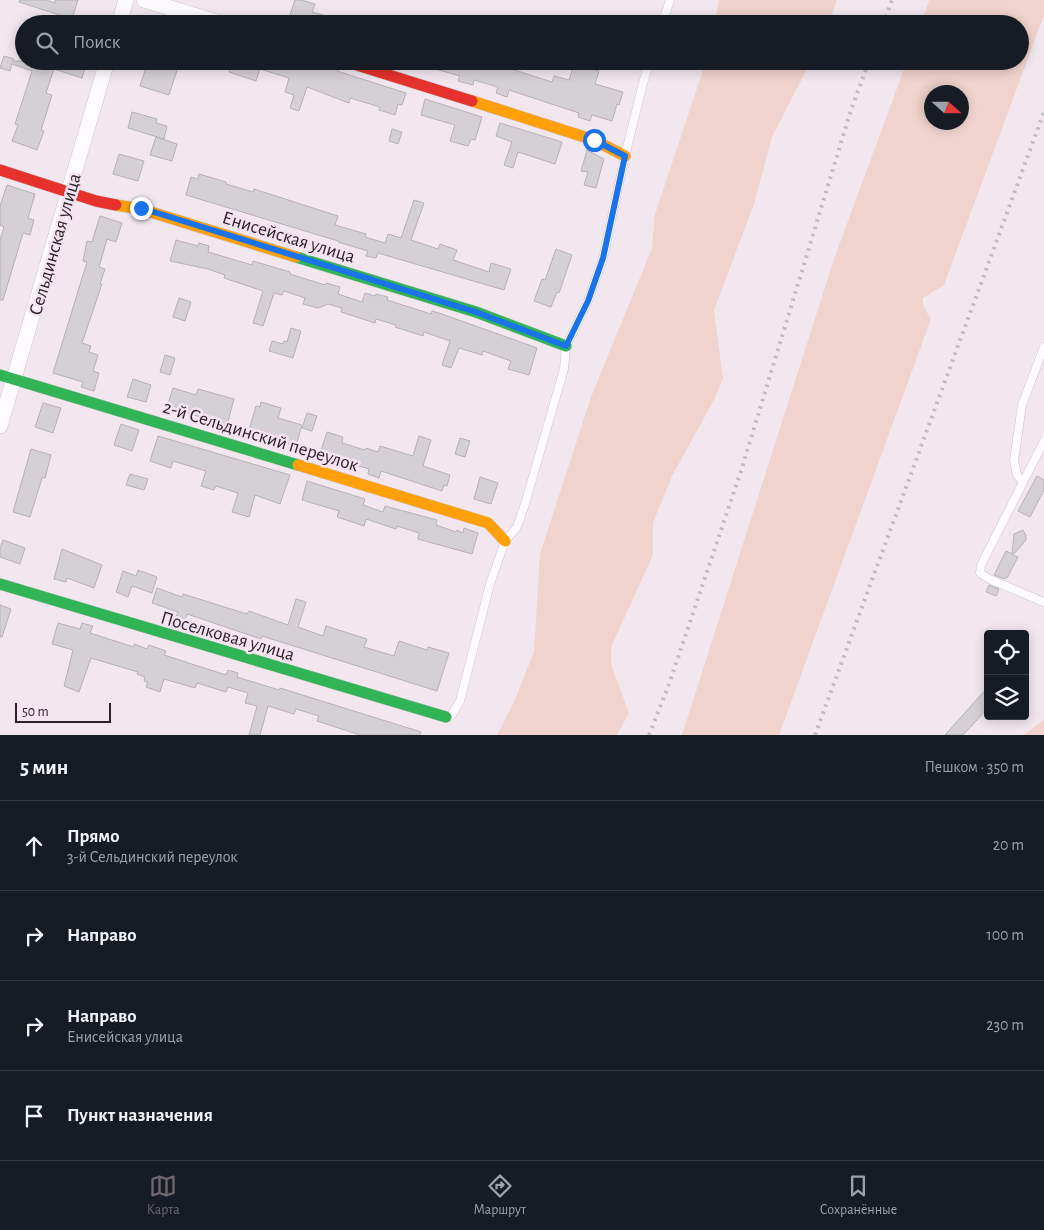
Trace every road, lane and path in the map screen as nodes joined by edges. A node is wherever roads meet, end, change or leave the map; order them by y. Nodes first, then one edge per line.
1 (126, 0) edge
2 (144, 0) edge
3 (670, 0) edge
4 (121, 15) edge
5 (193, 15) edge
6 (665, 15) edge
7 (104, 70) edge
8 (372, 70) edge
9 (648, 70) edge
10 (625, 156) junction
11 (0, 170) edge
12 (68, 193) junction
13 (566, 346) junction
14 (1044, 347) edge
15 (7, 376) edge
16 (0, 426) edge
17 (1044, 441) edge
18 (1023, 482) junction
19 (505, 541) junction
20 (0, 584) edge
21 (1043, 599) edge
22 (446, 717) joint

1 - 4 street
2 - 5 street
3 - 6 lane
7 - 12 street, Сельдинская улица
8 - 10 street
9 - 10 lane
10 - 13 lane
11 - 12 street, Енисейская улица
12 - 13 street, Енисейская улица
12 - 15 street, Сельдинская улица
13 - 19 lane
14 - 18 lane
15 - 16 street, Сельдинская улица
15 - 19 street, 2-й Сельдинский переулок
17 - 18 lane
18 - 21 lane
19 - 22 lane
20 - 22 street, Поселковая улица

